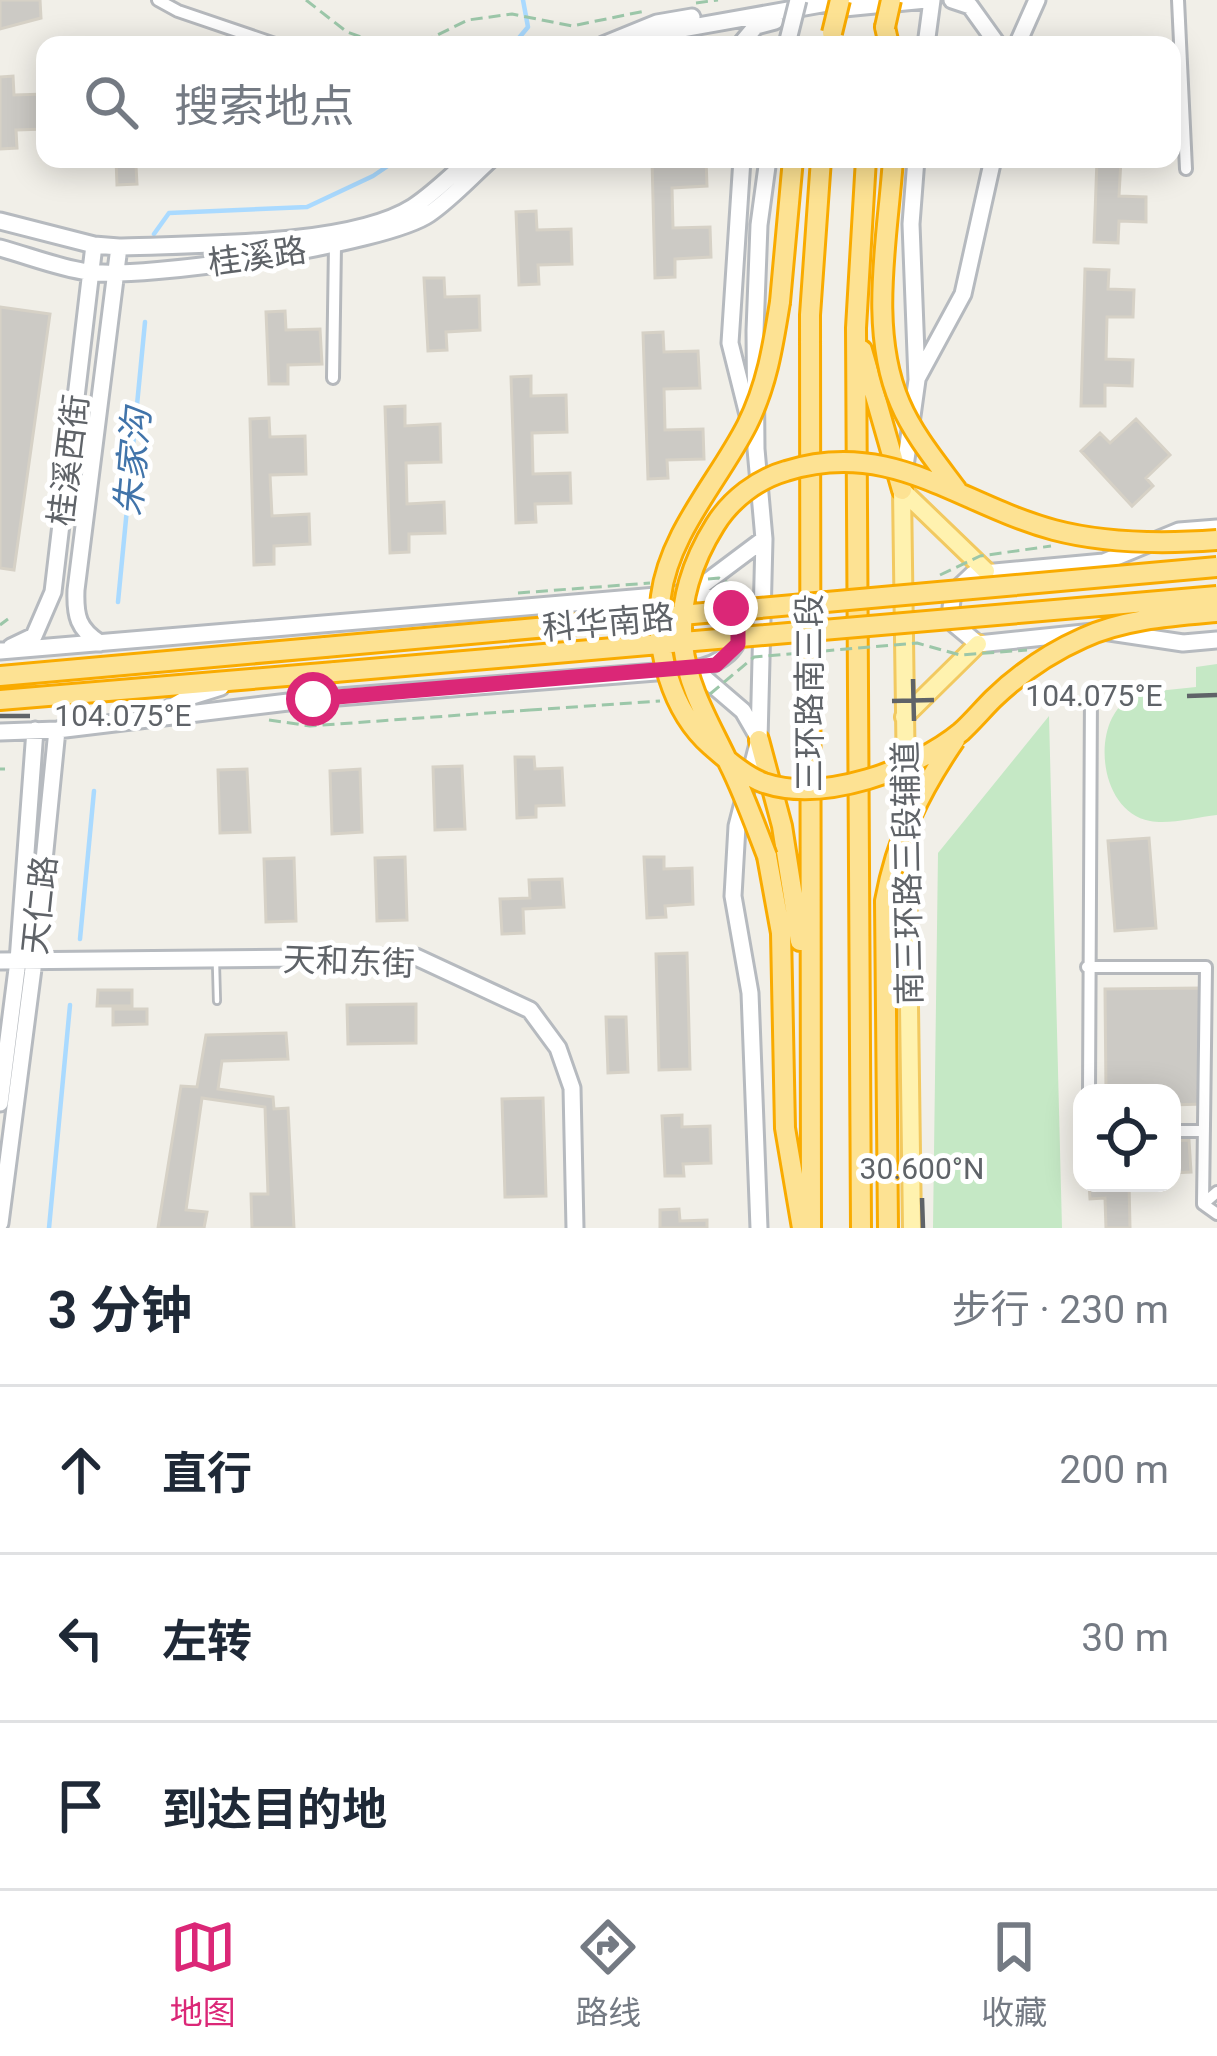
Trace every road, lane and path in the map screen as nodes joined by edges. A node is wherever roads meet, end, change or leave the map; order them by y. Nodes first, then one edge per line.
1 (158, 0) edge
2 (306, 0) edge
3 (718, 0) edge
4 (794, 0) edge
5 (842, 0) edge
6 (891, 0) edge
7 (952, 0) edge
8 (1037, 0) edge
9 (1178, 0) edge
10 (694, 4) dead end
11 (929, 4) edge
12 (648, 11) dead end
13 (252, 36) edge
14 (358, 36) edge
15 (435, 36) edge
16 (625, 36) edge
17 (662, 36) edge
18 (748, 36) edge
19 (788, 36) edge
20 (831, 36) edge
21 (886, 36) edge
22 (927, 36) edge
23 (992, 36) edge
24 (1021, 36) edge
25 (1180, 36) edge
26 (1181, 63) edge
27 (459, 168) edge
28 (480, 168) edge
29 (741, 168) edge
30 (767, 168) edge
31 (792, 168) edge
32 (820, 168) edge
33 (865, 168) edge
34 (892, 168) edge
35 (915, 168) edge
36 (991, 168) edge
37 (1186, 169) dead end
38 (0, 221) edge
39 (335, 244) junction
40 (94, 245) junction
41 (118, 247) junction
42 (0, 248) edge
43 (116, 272) junction
44 (90, 273) junction
45 (856, 328) junction
46 (333, 378) dead end
47 (917, 380) junction
48 (756, 449) junction
49 (902, 490) junction
50 (957, 490) junction
51 (1217, 528) edge
52 (764, 539) junction
53 (1217, 540) edge
54 (1065, 544) dead end
55 (1217, 568) edge
56 (986, 571) junction
57 (940, 575) dead end
58 (652, 583) dead end
59 (694, 586) junction
60 (518, 593) dead end
61 (1217, 596) edge
62 (757, 598) dead end
63 (1217, 612) edge
64 (8, 620) dead end
65 (0, 625) edge
66 (168, 637) junction
67 (1217, 640) edge
68 (100, 643) junction
69 (978, 644) junction
70 (1030, 650) dead end
71 (1, 651) edge
72 (202, 658) junction
73 (694, 669) junction
74 (0, 676) edge
75 (247, 680) junction
76 (1091, 691) dead end
77 (706, 698) dead end
78 (0, 700) edge
79 (662, 701) dead end
80 (904, 717) junction
81 (252, 718) dead end
82 (148, 720) junction
83 (35, 730) junction
84 (57, 730) junction
85 (0, 732) edge
86 (959, 733) junction
87 (759, 740) junction
88 (216, 959) junction
89 (17, 961) edge
90 (1087, 967) junction
91 (809, 994) junction
92 (217, 1000) dead end
93 (1089, 1084) edge
94 (0, 1103) edge
95 (1181, 1131) edge
96 (1204, 1131) junction
97 (1217, 1192) edge
98 (1203, 1204) junction
99 (1217, 1214) edge
100 (0, 1223) edge
101 (575, 1228) edge
102 (759, 1228) edge
103 (802, 1228) edge
104 (812, 1228) edge
105 (861, 1228) edge
106 (888, 1228) edge
107 (911, 1228) edge

1 - 13 street
2 - 14 path
3 - 10 path
4 - 16 main road
4 - 19 main road, bridge
5 - 17 main road
5 - 20 highway, bridge
6 - 21 highway, bridge
7 - 23 main road
8 - 24 main road
9 - 25 street
11 - 18 main road
11 - 22 main road
12 - 15 path
26 - 37 street
27 - 41 main road, 桂溪路
28 - 39 main road, 桂溪路
29 - 48 main road
30 - 48 main road
31 - 86 highway, bridge
32 - 91 highway, 三环路南三段
33 - 45 highway, 三环路南三段
34 - 50 highway, bridge
35 - 47 main road, 南三环路三段辅道
36 - 47 main road
38 - 40 main road, 桂溪路
39 - 43 main road, 桂溪路
39 - 46 street
40 - 41 main road, 桂溪路
40 - 44 main road, 桂溪西街
41 - 43 main road, 桂溪西街
42 - 44 main road, 桂溪路
43 - 44 main road, 桂溪路
43 - 68 main road, 桂溪西街
44 - 71 main road, 桂溪西街
45 - 49 highway
45 - 105 highway, 三环路南三段
47 - 49 main road, 南三环路三段辅道
48 - 52 main road
49 - 56 main road
49 - 80 main road, 南三环路三段辅道
50 - 53 highway, bridge
50 - 103 highway, bridge
51 - 56 main road
52 - 59 main road
52 - 87 main road
54 - 57 path, bridge
55 - 72 highway, 科华南路, bridge
56 - 69 main road
58 - 60 path, bridge
59 - 62 path, bridge
59 - 66 main road
59 - 73 main road
61 - 75 highway, 科华南路, bridge
63 - 86 highway, bridge
64 - 65 path
66 - 68 main road
66 - 72 main road
67 - 69 main road
68 - 71 main road
69 - 80 main road
70 - 77 path, bridge
72 - 74 highway, 科华南路
73 - 82 main road
73 - 87 main road
75 - 78 highway, 科华南路
75 - 82 main road
76 - 90 street
79 - 81 path, bridge
80 - 107 main road, 南三环路三段辅道
82 - 84 main road
83 - 84 main road
83 - 85 main road
83 - 89 main road, 天仁路
84 - 89 main road, 天仁路
86 - 106 highway, bridge
87 - 91 highway
87 - 102 main road
88 - 89 main road, 天和东街
88 - 92 lane
88 - 101 main road, 天和东街
89 - 94 main road, 天仁路
89 - 100 main road, 天仁路
90 - 93 street
90 - 96 street
91 - 104 highway, 三环路南三段
95 - 96 street
96 - 98 street
97 - 98 street
98 - 99 street

